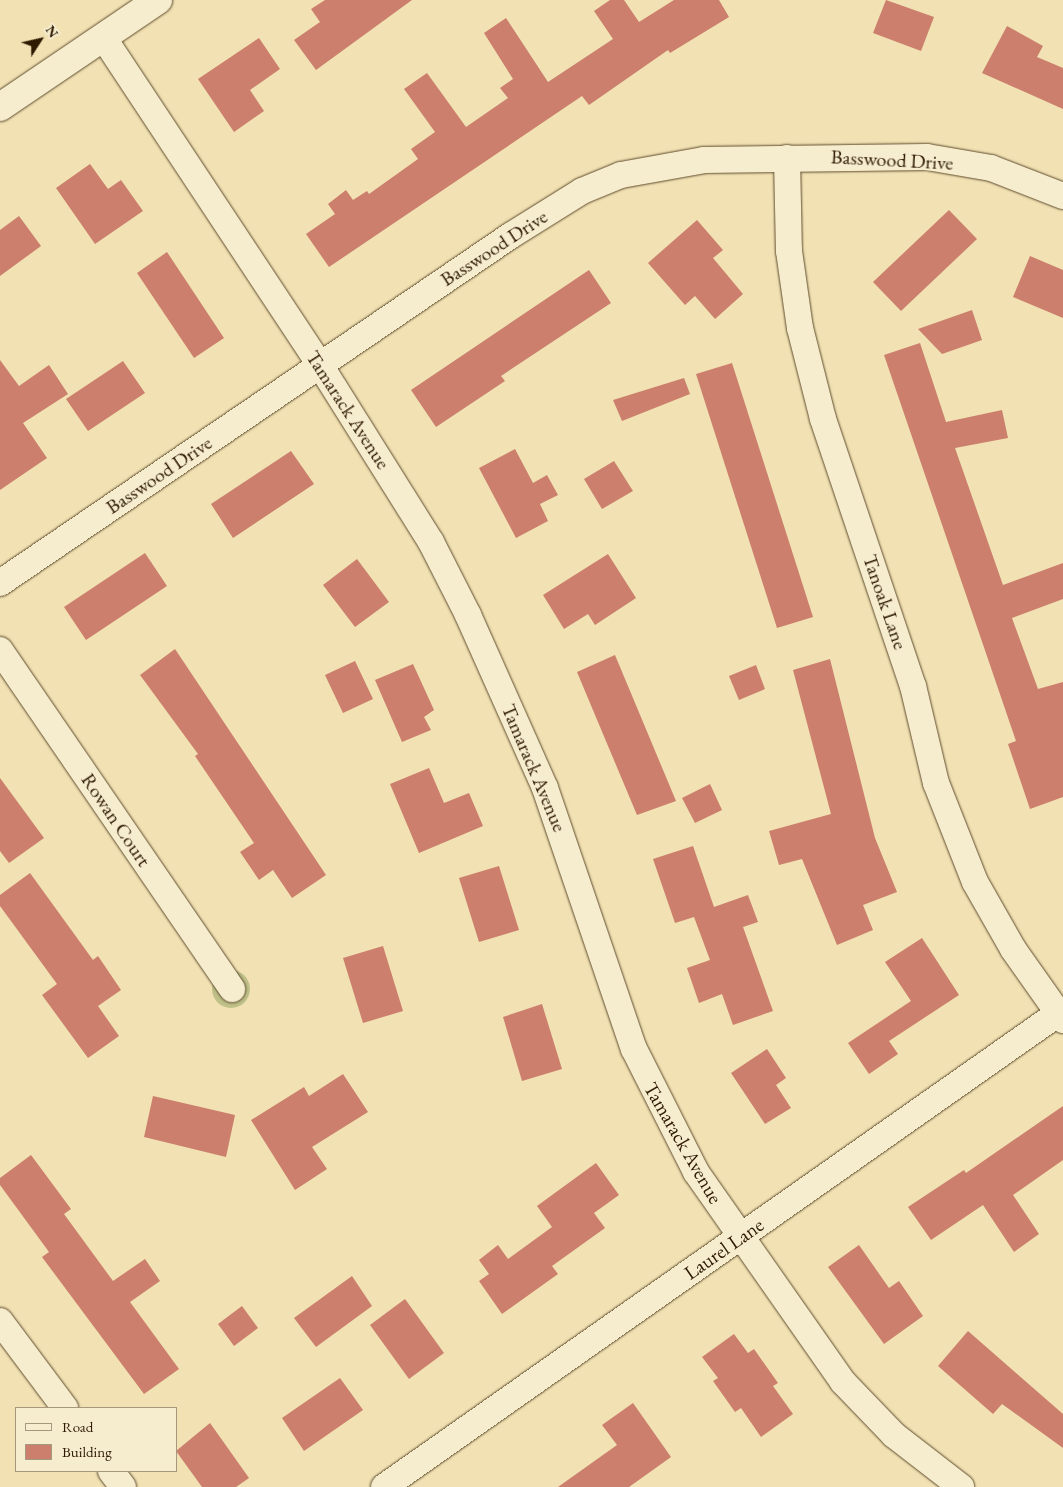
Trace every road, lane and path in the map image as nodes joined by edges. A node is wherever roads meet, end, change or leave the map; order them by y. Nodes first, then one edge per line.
1 (158, 0) edge
2 (103, 37) junction
3 (0, 107) edge
4 (788, 158) junction
5 (1063, 196) edge
6 (320, 365) junction
7 (0, 583) edge
8 (0, 650) edge
9 (232, 989) dead end
10 (1061, 1015) edge
11 (740, 1238) junction
12 (0, 1320) edge
13 (64, 1407) edge
14 (112, 1472) edge
15 (123, 1487) edge
16 (384, 1487) edge
17 (961, 1487) edge

1 - 2 street
2 - 3 street
2 - 6 street, Tamarack Avenue
4 - 5 street, Basswood Drive
4 - 6 street, Basswood Drive
4 - 10 street, Tanoak Lane
6 - 7 street, Basswood Drive
6 - 11 street, Tamarack Avenue
8 - 9 street, Rowan Court
10 - 11 street, Laurel Lane
11 - 16 street, Laurel Lane
11 - 17 street, Tamarack Avenue
12 - 13 street
14 - 15 street

